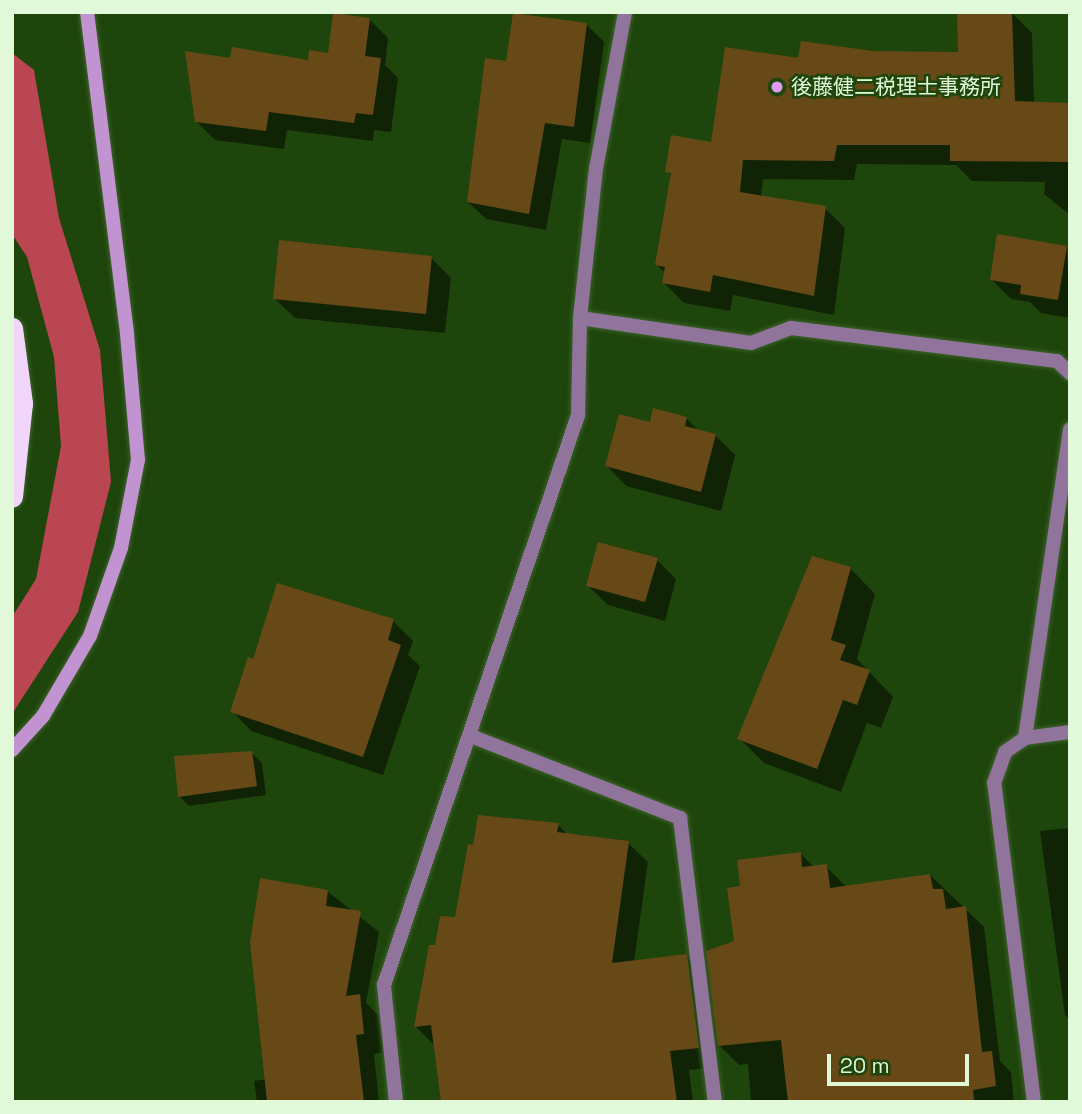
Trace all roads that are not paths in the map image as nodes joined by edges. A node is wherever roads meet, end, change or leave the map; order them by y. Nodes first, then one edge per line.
1 (87, 12) edge
2 (625, 12) edge
3 (580, 318) junction
4 (12, 328) edge
5 (1070, 373) edge
6 (1070, 429) edge
7 (12, 496) edge
8 (1070, 732) edge
9 (471, 736) junction
10 (1025, 738) junction
11 (12, 750) edge
12 (396, 1102) edge
13 (715, 1102) edge
14 (1034, 1102) edge

1 - 11 street
2 - 3 street
3 - 5 street
3 - 9 street
4 - 7 highway
6 - 10 street
8 - 10 street
9 - 12 street
9 - 13 street
10 - 14 street

